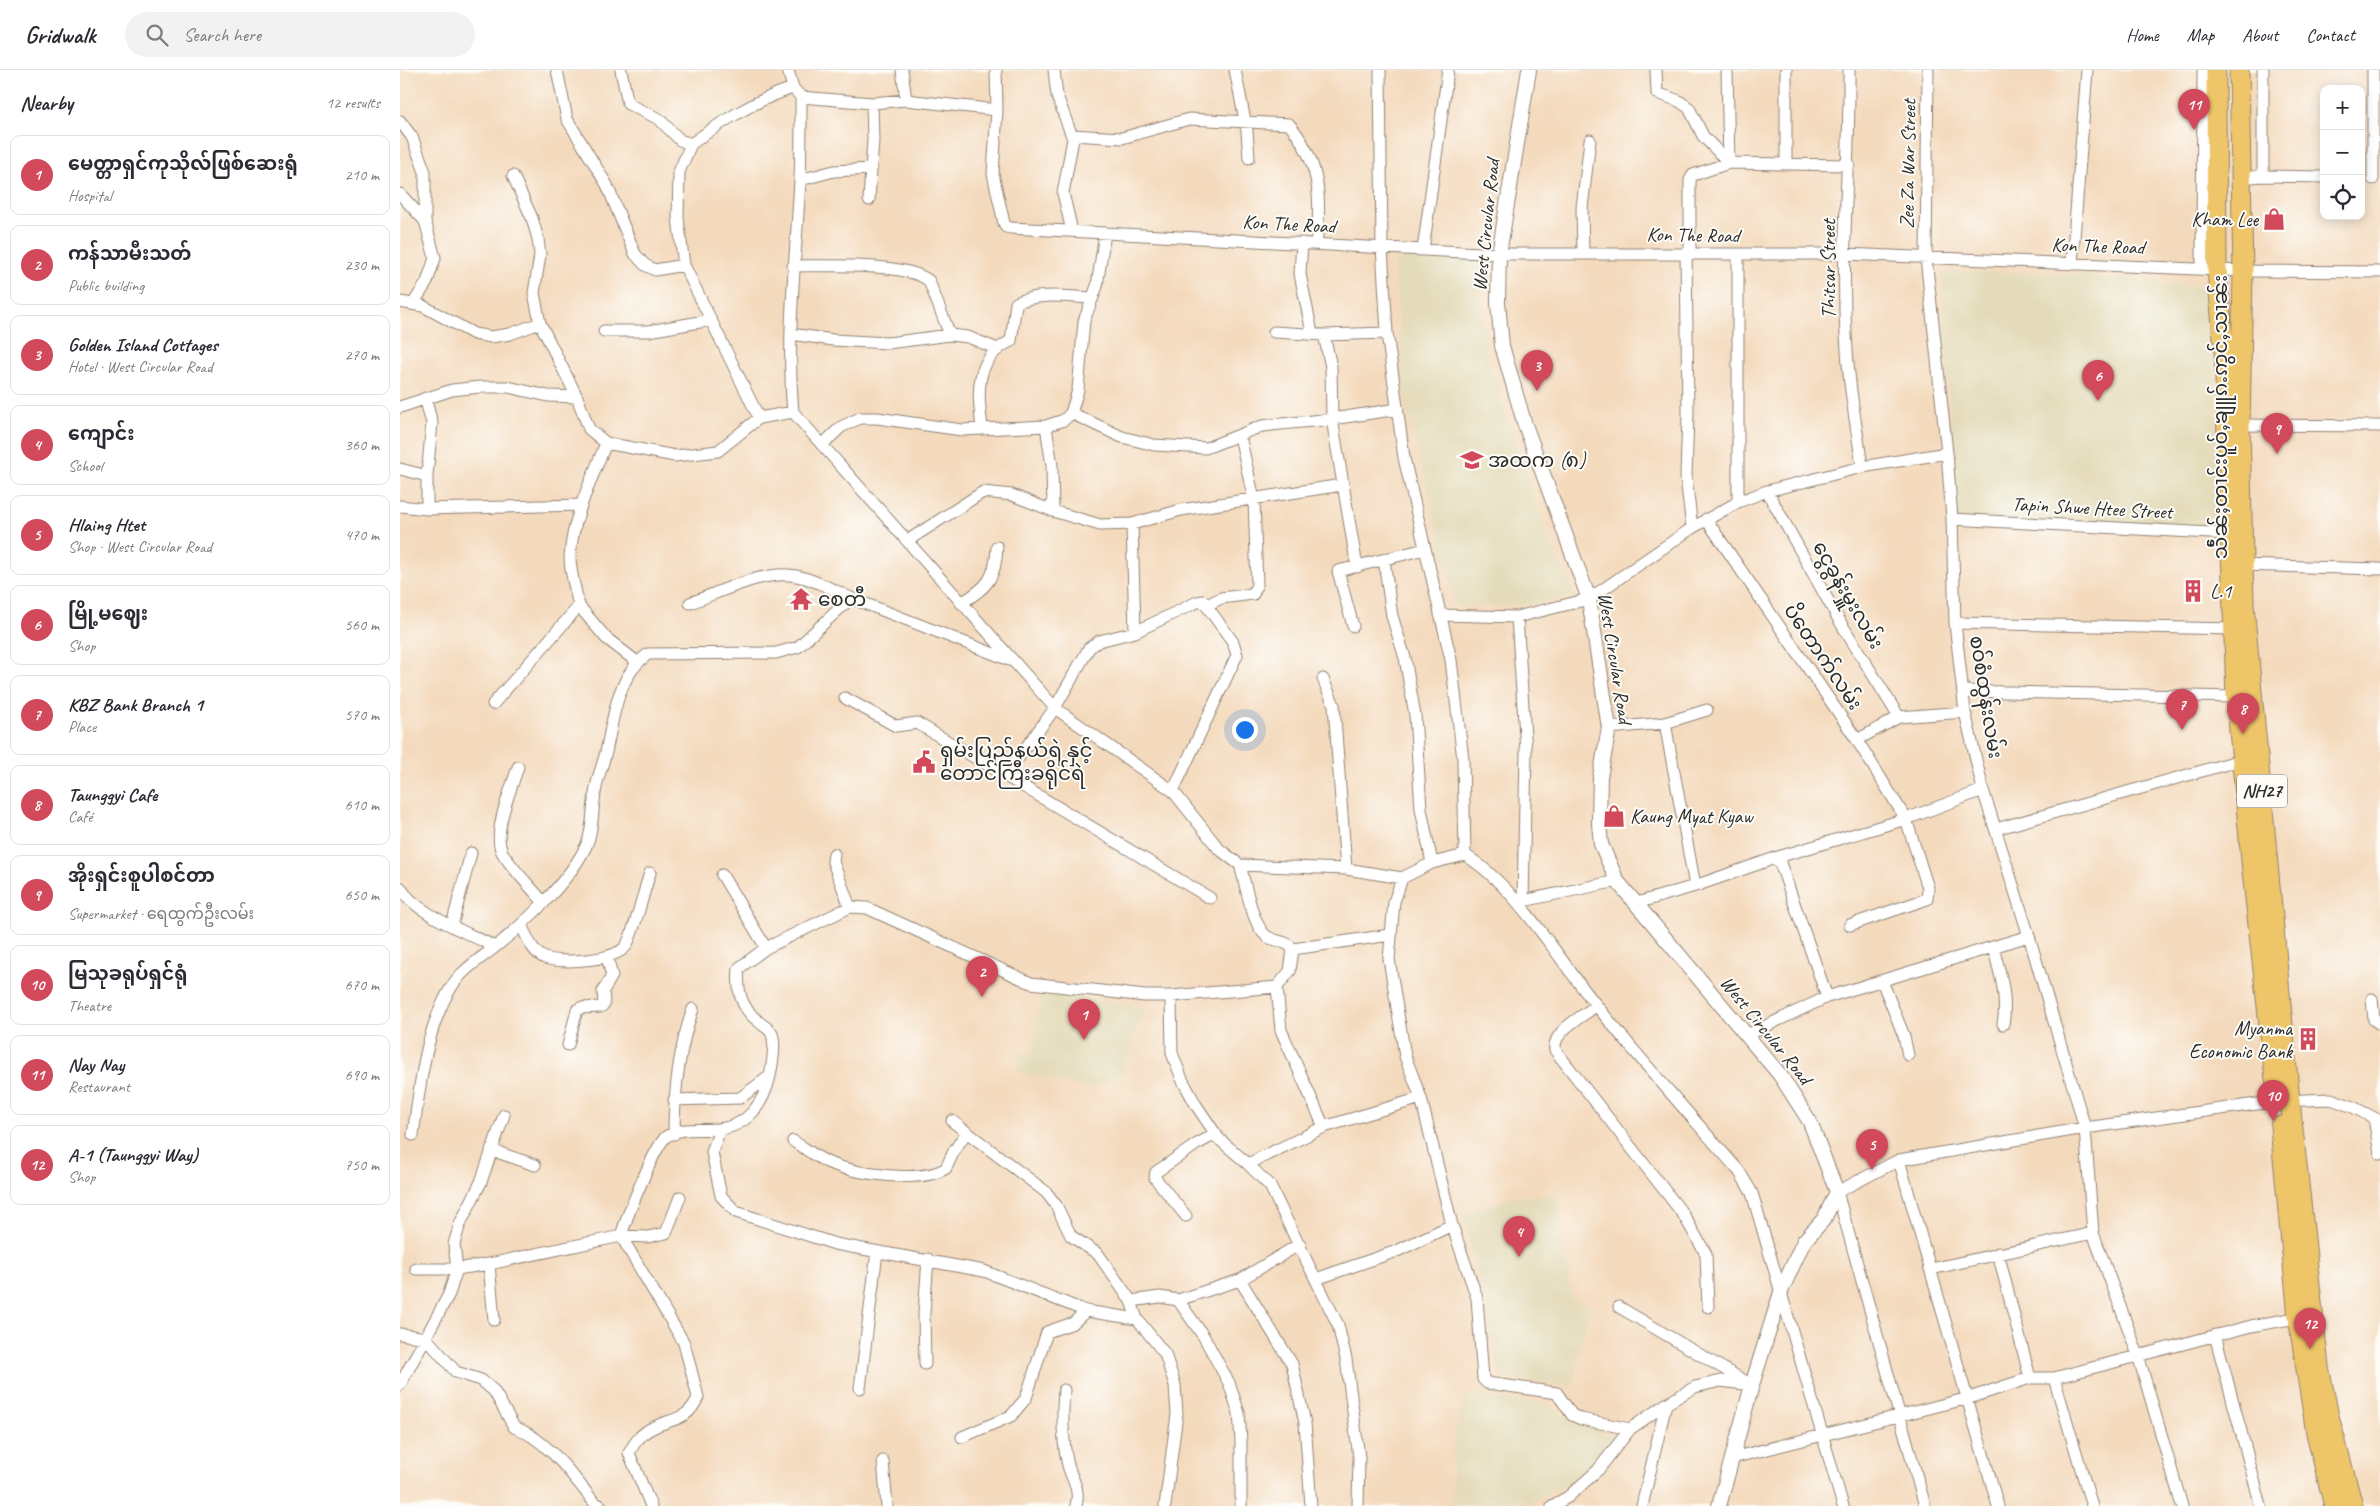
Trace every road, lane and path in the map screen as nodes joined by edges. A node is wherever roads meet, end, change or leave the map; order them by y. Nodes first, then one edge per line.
1 (557, 70) edge
2 (621, 70) edge
3 (788, 70) edge
4 (902, 70) edge
5 (996, 70) edge
6 (1054, 70) edge
7 (1235, 70) edge
8 (1380, 70) edge
9 (1448, 70) edge
10 (1528, 70) edge
11 (1656, 70) edge
12 (1727, 70) edge
13 (1786, 70) edge
14 (1849, 70) edge
15 (1928, 70) edge
16 (2087, 70) edge
17 (2203, 70) edge
18 (2216, 70) edge
19 (2239, 70) edge
20 (2263, 70) edge
21 (2372, 70) edge
22 (797, 92) junction
23 (906, 100) junction
24 (872, 103) junction
25 (997, 110) junction
26 (1246, 120) junction
27 (400, 121) edge
28 (1072, 135) junction
29 (1590, 140) dead end
30 (691, 144) junction
31 (1249, 158) dead end
32 (1729, 163) junction
33 (1786, 163) junction
34 (1849, 165) junction
35 (871, 169) junction
36 (513, 176) dead end
37 (2263, 176) junction
38 (2320, 177) edge
39 (2240, 178) junction
40 (2371, 179) edge
41 (800, 180) junction
42 (400, 194) edge
43 (870, 200) dead end
44 (425, 221) junction
45 (1072, 231) junction
46 (1105, 233) junction
47 (1302, 243) junction
48 (1316, 244) junction
49 (1382, 247) junction
50 (1423, 250) junction
51 (1688, 252) junction
52 (1499, 254) junction
53 (1583, 254) junction
54 (1844, 254) junction
55 (1738, 255) junction
56 (1926, 258) junction
57 (2072, 264) junction
58 (684, 265) junction
59 (793, 266) junction
60 (2210, 269) junction
61 (2243, 271) junction
62 (2380, 272) edge
63 (1093, 298) junction
64 (400, 302) edge
65 (413, 304) junction
66 (711, 320) junction
67 (540, 323) junction
68 (604, 331) dead end
69 (1274, 332) dead end
70 (1387, 333) junction
71 (790, 334) junction
72 (1318, 334) junction
73 (950, 335) junction
74 (995, 348) junction
75 (577, 397) junction
76 (425, 398) junction
77 (400, 407) edge
78 (1398, 409) junction
79 (793, 412) junction
80 (1071, 413) junction
81 (758, 418) junction
82 (1332, 419) junction
83 (2240, 425) junction
84 (1046, 426) junction
85 (2380, 426) edge
86 (982, 428) junction
87 (2380, 432) edge
88 (1240, 436) junction
89 (606, 443) junction
90 (822, 445) junction
91 (1947, 453) junction
92 (1862, 467) junction
93 (400, 469) edge
94 (427, 476) junction
95 (1342, 485) junction
96 (1767, 491) junction
97 (1254, 500) junction
98 (1738, 502) junction
99 (400, 506) edge
100 (581, 506) junction
101 (427, 509) junction
102 (1053, 511) junction
103 (1706, 519) junction
104 (1952, 519) junction
105 (1132, 524) junction
106 (1692, 528) junction
107 (2229, 534) junction
108 (907, 541) junction
109 (997, 546) dead end
110 (1425, 549) junction
111 (1384, 560) junction
112 (2237, 565) junction
113 (1357, 567) junction
114 (2380, 568) edge
115 (851, 598) junction
116 (1589, 599) junction
117 (690, 603) dead end
118 (961, 603) junction
119 (1207, 605) junction
120 (579, 606) junction
121 (1440, 615) junction
122 (1517, 618) junction
123 (1955, 623) junction
124 (1353, 626) dead end
125 (2232, 629) junction
126 (1134, 632) junction
127 (637, 662) junction
128 (1013, 662) junction
129 (1323, 679) dead end
130 (1963, 691) junction
131 (2236, 697) junction
132 (845, 698) dead end
133 (493, 704) dead end
134 (1055, 708) junction
135 (1707, 710) dead end
136 (1966, 712) junction
137 (1900, 717) junction
138 (1665, 724) junction
139 (1609, 728) junction
140 (1857, 740) junction
141 (2241, 760) junction
142 (518, 766) dead end
143 (1005, 776) junction
144 (1984, 790) junction
145 (1173, 792) junction
146 (1906, 819) junction
147 (1996, 829) junction
148 (471, 853) dead end
149 (834, 854) dead end
150 (1465, 855) junction
151 (1778, 857) junction
152 (1432, 863) junction
153 (1240, 865) junction
154 (1346, 869) junction
155 (650, 873) dead end
156 (722, 875) dead end
157 (1402, 878) junction
158 (1617, 881) junction
159 (1695, 886) junction
160 (400, 887) edge
161 (1210, 898) dead end
162 (1520, 901) junction
163 (544, 902) junction
164 (1637, 904) junction
165 (850, 908) junction
166 (452, 925) junction
167 (521, 925) junction
168 (1850, 925) dead end
169 (1390, 935) junction
170 (2029, 936) junction
171 (495, 947) junction
172 (1993, 947) junction
173 (766, 948) junction
174 (1293, 949) junction
175 (607, 957) junction
176 (1882, 981) junction
177 (1277, 987) junction
178 (1171, 996) junction
179 (1827, 997) junction
180 (2372, 999) dead end
181 (1596, 1006) junction
182 (693, 1010) dead end
183 (2003, 1024) dead end
184 (2380, 1024) edge
185 (1747, 1035) junction
186 (568, 1045) dead end
187 (1908, 1055) dead end
188 (770, 1076) junction
189 (1421, 1098) junction
190 (674, 1100) junction
191 (2284, 1101) junction
192 (504, 1115) dead end
193 (2377, 1119) edge
194 (952, 1121) dead end
195 (1324, 1126) junction
196 (2085, 1128) junction
197 (720, 1129) junction
198 (966, 1133) junction
199 (674, 1134) junction
200 (1216, 1134) junction
201 (413, 1135) dead end
202 (793, 1141) dead end
203 (491, 1150) junction
204 (2380, 1154) edge
205 (1900, 1160) junction
206 (1248, 1164) junction
207 (535, 1165) dead end
208 (1837, 1192) junction
209 (680, 1197) dead end
210 (1186, 1216) dead end
211 (1452, 1225) junction
212 (2093, 1233) junction
213 (621, 1236) junction
214 (1300, 1244) junction
215 (877, 1252) junction
216 (1998, 1253) junction
217 (928, 1259) junction
218 (489, 1264) junction
219 (416, 1269) dead end
220 (457, 1269) junction
221 (1931, 1269) junction
222 (1316, 1279) junction
223 (1240, 1280) junction
224 (1782, 1289) junction
225 (1178, 1300) junction
226 (1131, 1301) junction
227 (1619, 1307) dead end
228 (1708, 1307) dead end
229 (1086, 1311) junction
230 (2306, 1316) junction
231 (1137, 1319) junction
232 (494, 1320) dead end
233 (400, 1334) edge
234 (2215, 1335) junction
235 (426, 1338) junction
236 (2138, 1355) junction
237 (925, 1364) dead end
238 (2030, 1378) junction
239 (2054, 1378) junction
240 (400, 1385) edge
241 (1752, 1385) junction
242 (860, 1388) dead end
243 (1064, 1390) dead end
244 (1969, 1398) junction
245 (1666, 1404) junction
246 (1900, 1415) junction
247 (1630, 1429) junction
248 (1823, 1435) junction
249 (962, 1437) dead end
250 (1732, 1458) junction
251 (883, 1461) dead end
252 (601, 1506) edge
253 (651, 1506) edge
254 (887, 1506) edge
255 (1076, 1506) edge
256 (1165, 1506) edge
257 (1241, 1506) edge
258 (1311, 1506) edge
259 (1358, 1506) edge
260 (1552, 1506) edge
261 (1642, 1506) edge
262 (1719, 1506) edge
263 (1843, 1506) edge
264 (1925, 1506) edge
265 (1998, 1506) edge
266 (2092, 1506) edge
267 (2182, 1506) edge
268 (2261, 1506) edge
269 (2334, 1506) edge
270 (2354, 1506) edge

1 - 58 street
2 - 30 street
3 - 22 street
4 - 23 street
5 - 25 street
6 - 28 street
7 - 26 street
8 - 49 street
9 - 50 street
10 - 52 street, West Circular Road
11 - 32 street
12 - 32 street
13 - 33 street
14 - 34 street, Thitsar Street
15 - 56 street, Zee Za War Street
16 - 57 street
17 - 60 street
18 - 60 highway, သဵႅၼ်ႈတၢင်းပူဝ်ႇၶျူၵ်ႉဢွင်ႇသၢၼ်း / NH27
19 - 39 highway, သဵႅၼ်ႈတၢင်းပူဝ်ႇၶျူၵ်ႉဢွင်ႇသၢၼ်း / NH27
20 - 37 street
21 - 40 street
22 - 24 street
22 - 30 street
22 - 41 street
23 - 24 street
23 - 25 street
24 - 35 street
25 - 45 street, Kon The Road
26 - 28 street
26 - 31 street
26 - 48 street
27 - 44 street
28 - 45 street
29 - 53 street
30 - 58 street
32 - 33 street
32 - 51 street
33 - 34 street
34 - 54 street, Thitsar Street
35 - 41 street
35 - 43 street
36 - 67 street
37 - 38 street
37 - 39 street
39 - 61 highway, သဵႅၼ်ႈတၢင်းပူဝ်ႇၶျူၵ်ႉဢွင်ႇသၢၼ်း / NH27
41 - 59 street
42 - 44 street
44 - 65 street
45 - 46 street, Kon The Road
46 - 47 street, Kon The Road
46 - 63 street
47 - 48 street, Kon The Road
47 - 72 street
48 - 49 street, Kon The Road
49 - 50 street, Kon The Road
49 - 70 street
50 - 52 street, Kon The Road
51 - 53 street, Kon The Road
51 - 55 street, Kon The Road
51 - 106 street
52 - 53 street, Kon The Road
52 - 116 street, West Circular Road
54 - 55 street, Kon The Road
54 - 56 street, Kon The Road
54 - 92 street, Thitsar Street
55 - 98 street
56 - 57 street, Kon The Road
56 - 91 street, စဝ်စံထွန်းလမ်း
57 - 60 street, Kon The Road
58 - 66 street
59 - 71 street
59 - 73 street
60 - 61 street, Kon The Road
60 - 107 highway, သဵႅၼ်ႈတၢင်းပူဝ်ႇၶျူၵ်ႉဢွင်ႇသၢၼ်း / NH27
61 - 62 street, Kon The Road
61 - 83 highway, သဵႅၼ်ႈတၢင်းပူဝ်ႇၶျူၵ်ႉဢွင်ႇသၢၼ်း / NH27
63 - 74 street
63 - 80 street
64 - 65 street
65 - 67 street
66 - 68 street
66 - 81 street
67 - 75 street
69 - 72 street
70 - 72 street
70 - 78 street
71 - 73 street
71 - 79 street
72 - 82 street
73 - 74 street
74 - 86 street
75 - 76 street
75 - 89 street
76 - 77 street
76 - 94 street
78 - 82 street
78 - 110 street
79 - 81 street
79 - 90 street
80 - 84 street
80 - 88 street
81 - 89 street
82 - 88 street
82 - 95 street
83 - 85 street
83 - 112 highway, သဵႅၼ်ႈတၢင်းပူဝ်ႇၶျူၵ်ႉဢွင်ႇသၢၼ်း / NH27
84 - 86 street
84 - 102 street
85 - 87 street
86 - 90 street
88 - 97 street
89 - 100 street
90 - 108 street
91 - 92 street
91 - 104 street, စဝ်စံထွန်းလမ်း
92 - 96 street
93 - 94 street
94 - 101 street
95 - 97 street
95 - 113 street
96 - 98 street
96 - 137 street, ငွေခွန်းမှူးလမ်း
97 - 105 street
97 - 119 street
98 - 103 street
99 - 101 street
100 - 101 street
100 - 120 street
102 - 105 street
102 - 108 street
103 - 106 street
103 - 140 street, ပိတောက်လမ်း
104 - 107 street, Tapin Shwe Htee Street
104 - 123 street, စဝ်စံထွန်းလမ်း
105 - 126 street
106 - 116 street
107 - 112 highway, သဵႅၼ်ႈတၢင်းပူဝ်ႇၶျူၵ်ႉဢွင်ႇသၢၼ်း / NH27
108 - 118 street
109 - 118 street
110 - 111 street
110 - 121 street
111 - 113 street
111 - 152 street
112 - 114 street
112 - 125 highway, သဵႅၼ်ႈတၢင်းပူဝ်ႇၶျူၵ်ႉဢွင်ႇသၢၼ်း / NH27
112 - 191 highway, သဵႅၼ်ႈတၢင်းပူဝ်ႇၶျူၵ်ႉဢွင်ႇသၢၼ်း / NH27
113 - 124 street
115 - 117 street
115 - 127 street
115 - 128 street
116 - 122 street
116 - 139 street, West Circular Road
118 - 128 street
119 - 126 street
119 - 145 street
120 - 127 street
120 - 133 street
121 - 122 street
121 - 150 street
122 - 162 street
123 - 125 street
123 - 130 street, စဝ်စံထွန်းလမ်း
125 - 131 highway, သဵႅၼ်ႈတၢင်းပူဝ်ႇၶျူၵ်ႉဢွင်ႇသၢၼ်း / NH27
126 - 134 street
127 - 163 street
128 - 134 street
129 - 154 street
130 - 131 street
130 - 136 street, စဝ်စံထွန်းလမ်း
131 - 141 highway, သဵႅၼ်ႈတၢင်းပူဝ်ႇၶျူၵ်ႉဢွင်ႇသၢၼ်း / NH27
132 - 143 street
134 - 143 street
134 - 145 street
135 - 138 street
136 - 137 street
136 - 144 street, စဝ်စံထွန်းလမ်း
137 - 140 street
138 - 139 street
138 - 159 street
139 - 158 street, West Circular Road
140 - 146 street, ပိတောက်လမ်း
141 - 147 street
141 - 191 highway, သဵႅၼ်ႈတၢင်းပူဝ်ႇၶျူၵ်ႉဢွင်ႇသၢၼ်း / NH27
142 - 163 street
143 - 161 street
144 - 146 street
144 - 147 street, စဝ်စံထွန်းလမ်း
145 - 153 street
146 - 151 street
146 - 168 street, ပိတောက်လမ်း
147 - 170 street, စဝ်စံထွန်းလမ်း
148 - 166 street
149 - 165 street
150 - 152 street
150 - 162 street
151 - 159 street
151 - 179 street
152 - 157 street
153 - 154 street
153 - 174 street
154 - 157 street
155 - 175 street
156 - 173 street
157 - 169 street
158 - 162 street
158 - 164 street, West Circular Road
159 - 164 street
160 - 166 street
162 - 181 street
163 - 167 street
164 - 185 street, West Circular Road
165 - 173 street
165 - 178 street
166 - 171 street
167 - 171 street
167 - 175 street
169 - 174 street
169 - 189 street
170 - 172 street
170 - 196 street, စဝ်စံထွန်းလမ်း
171 - 201 street
172 - 176 street
172 - 183 street
173 - 188 street
174 - 177 street
175 - 186 street
176 - 179 street
176 - 187 street
177 - 178 street
177 - 195 street
178 - 200 street
179 - 185 street
180 - 184 street
181 - 224 street
181 - 228 street
182 - 190 street
185 - 208 street, West Circular Road
188 - 190 street
188 - 197 street
189 - 195 street
189 - 211 street
190 - 199 street
191 - 193 street
191 - 196 street
191 - 230 highway, သဵႅၼ်ႈတၢင်းပူဝ်ႇၶျူၵ်ႉဢွင်ႇသၢၼ်း / NH27
192 - 203 street
193 - 204 street
194 - 198 street
195 - 206 street
196 - 205 street
196 - 212 street, စဝ်စံထွန်းလမ်း
197 - 199 street
197 - 215 street
198 - 202 street
198 - 226 street
199 - 213 street
200 - 206 street
200 - 210 street
203 - 207 street
203 - 220 street
205 - 208 street
205 - 221 street
206 - 214 street
208 - 224 street
208 - 246 street
209 - 213 street
211 - 222 street
211 - 247 street
212 - 216 street
212 - 236 street, စဝ်စံထွန်းလမ်း
213 - 218 street
213 - 253 street
214 - 222 street
214 - 223 street
215 - 217 street
215 - 242 street
216 - 221 street
216 - 238 street
217 - 229 street
217 - 237 street
218 - 220 street
218 - 232 street
219 - 220 street
220 - 235 street
221 - 244 street
222 - 259 street
223 - 225 street
223 - 258 street
224 - 241 street
224 - 248 street
225 - 226 street
225 - 257 street
226 - 231 street
227 - 241 street
229 - 231 street
229 - 249 street
230 - 234 street
230 - 269 highway, သဵႅၼ်ႈတၢင်းပူဝ်ႇၶျူၵ်ႉဢွင်ႇသၢၼ်း / NH27
230 - 270 highway, သဵႅၼ်ႈတၢင်းပူဝ်ႇၶျူၵ်ႉဢွင်ႇသၢၼ်း / NH27
231 - 256 street
233 - 235 street
234 - 236 street
234 - 268 street
235 - 240 street
235 - 252 street
236 - 239 street
236 - 267 street, စဝ်စံထွန်းလမ်း
238 - 239 street
238 - 244 street
239 - 266 street
241 - 245 street
241 - 250 street
243 - 255 street
244 - 246 street
244 - 265 street
245 - 247 street
245 - 261 street
246 - 248 street
246 - 264 street
247 - 260 street
248 - 250 street
248 - 263 street
250 - 262 street
251 - 254 street

